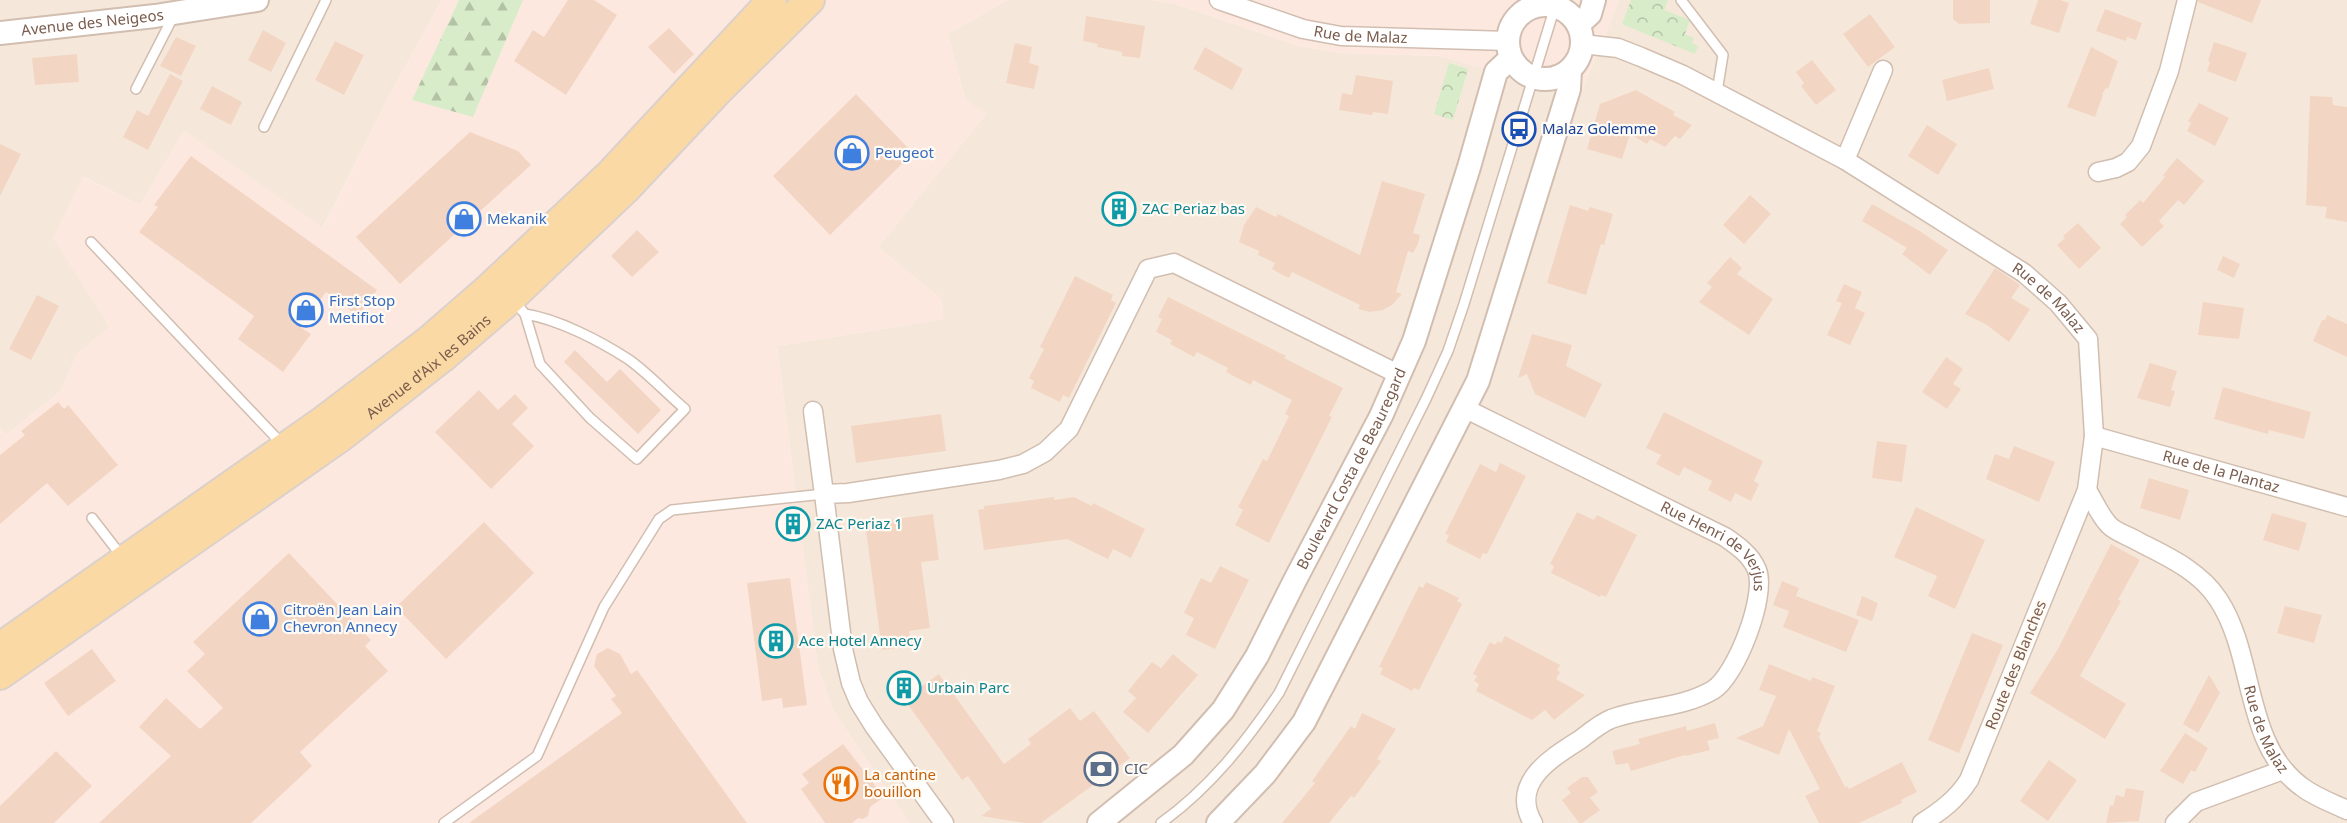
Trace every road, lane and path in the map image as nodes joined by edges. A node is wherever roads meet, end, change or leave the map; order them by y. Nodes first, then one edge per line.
1 (257, 0) edge
2 (327, 0) edge
3 (772, 0) edge
4 (810, 0) edge
5 (1219, 0) edge
6 (1594, 0) edge
7 (1681, 0) edge
8 (2187, 0) edge
9 (1556, 3) edge
10 (1520, 7) edge
11 (175, 13) junction
12 (0, 33) edge
13 (1580, 35) junction
14 (1509, 49) junction
15 (1570, 70) junction
16 (1883, 70) dead end
17 (1533, 77) junction
18 (136, 89) dead end
19 (1717, 93) junction
20 (688, 106) junction
21 (264, 127) dead end
22 (1845, 160) junction
23 (2098, 172) dead end
24 (91, 242) dead end
25 (511, 298) junction
26 (1398, 374) junction
27 (1464, 408) junction
28 (813, 411) dead end
29 (2094, 436) junction
30 (293, 456) junction
31 (2087, 490) junction
32 (824, 494) junction
33 (2347, 507) edge
34 (92, 518) dead end
35 (131, 570) junction
36 (0, 648) edge
37 (0, 675) edge
38 (2283, 770) junction
39 (2347, 810) edge
40 (444, 823) edge
41 (944, 823) edge
42 (1099, 823) edge
43 (1161, 823) edge
44 (1218, 823) edge
45 (1533, 823) edge
46 (1922, 823) edge
47 (2175, 823) edge

1 - 11 street, Avenue des Neigeos
2 - 21 lane
3 - 20 main road, Avenue d'Aix les Bains
4 - 20 main road, Avenue d'Aix les Bains
5 - 14 street, Rue de Malaz
6 - 13 street
7 - 19 lane
8 - 23 street
9 - 10 street, Boulevard Costa de Beauregard
9 - 13 street
9 - 17 lane
10 - 14 street, Boulevard Costa de Beauregard
11 - 12 street, Avenue des Neigeos
11 - 18 lane
13 - 15 street
13 - 19 street, Rue de Malaz
14 - 17 street
14 - 26 street, Boulevard Costa de Beauregard
15 - 17 street
15 - 27 street
16 - 22 street
17 - 43 lane
19 - 22 street, Rue de Malaz
20 - 25 main road, Avenue d'Aix les Bains
22 - 29 street, Rue de Malaz
24 - 30 lane
25 - 25 lane
25 - 30 main road, Avenue d'Aix les Bains
26 - 32 street
26 - 42 street, Boulevard Costa de Beauregard
27 - 44 street
27 - 45 street, Rue Henri de Verjus
28 - 32 street
29 - 31 street, Rue de Malaz
29 - 33 street, Rue de la Plantaz
30 - 35 main road, Avenue d'Aix les Bains
31 - 38 street, Rue de Malaz
31 - 46 street, Route des Blanches
32 - 40 lane
32 - 41 street
34 - 35 lane
35 - 36 main road, Avenue d'Aix les Bains
35 - 37 main road, Avenue d'Aix les Bains
38 - 39 street, Rue de Malaz
38 - 47 street

